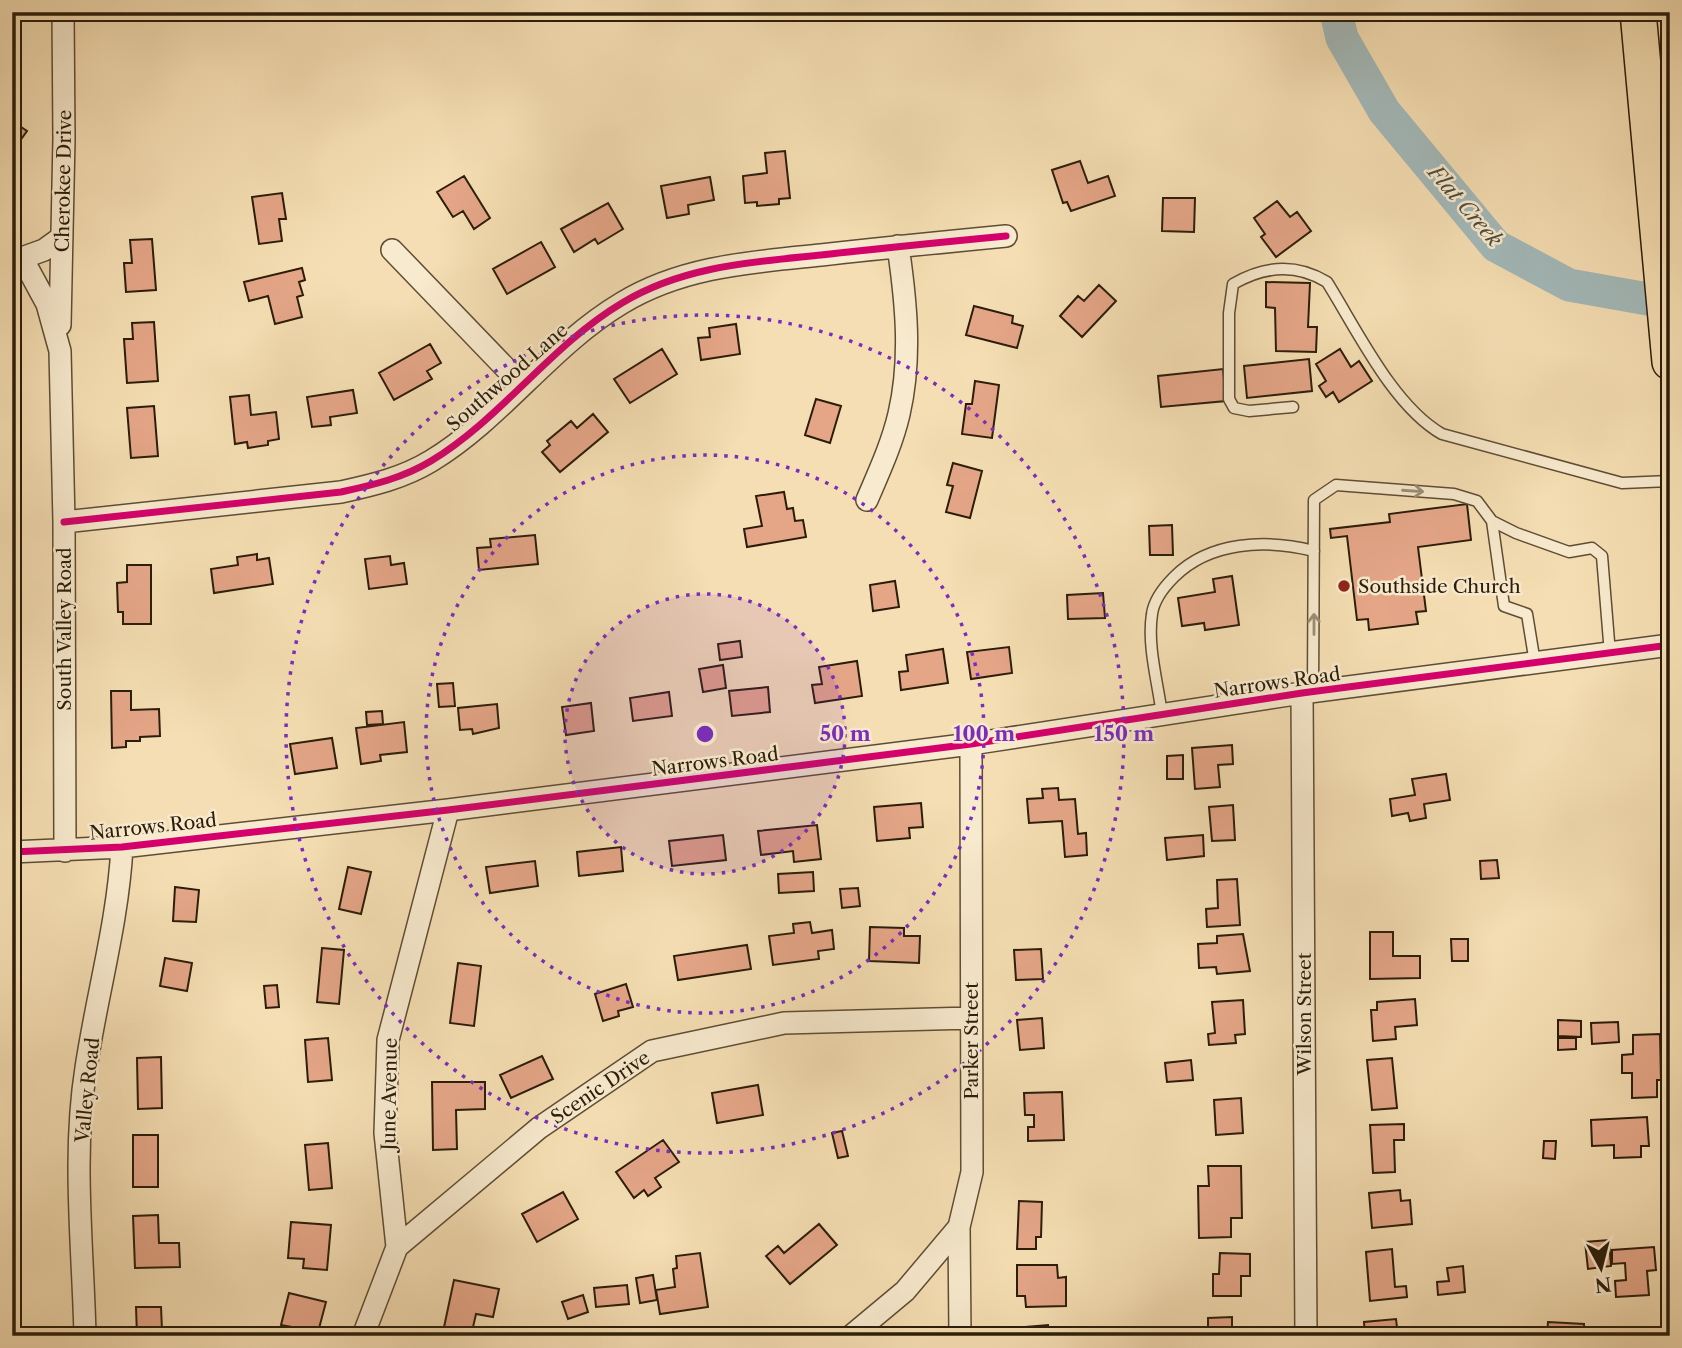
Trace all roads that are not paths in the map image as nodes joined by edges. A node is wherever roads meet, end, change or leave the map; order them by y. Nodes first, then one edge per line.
1 (63, 12) edge
2 (1638, 12) edge
3 (1006, 236) dead end
4 (62, 237) junction
5 (898, 246) junction
6 (391, 250) dead end
7 (16, 256) edge
8 (60, 351) junction
9 (1670, 361) edge
10 (522, 385) junction
11 (1293, 407) dead end
12 (1670, 481) edge
13 (867, 500) dead end
14 (1492, 521) junction
15 (64, 522) junction
16 (1314, 551) junction
17 (1670, 645) edge
18 (1611, 655) junction
19 (1536, 664) junction
20 (1308, 692) junction
21 (1162, 715) junction
22 (971, 744) junction
23 (448, 810) junction
24 (122, 846) junction
25 (65, 851) junction
26 (12, 852) edge
27 (971, 1018) junction
28 (959, 1227) junction
29 (397, 1247) junction
30 (85, 1336) edge
31 (363, 1336) edge
32 (851, 1336) edge
33 (960, 1336) edge
34 (1306, 1336) edge

1 - 4 street, Cherokee Drive
2 - 9 highway
3 - 5 street, Southwood Lane
4 - 7 street
4 - 8 street, Cherokee Drive
5 - 10 street, Southwood Lane
5 - 13 street
6 - 10 street
7 - 8 street, South Valley Road
8 - 15 street, South Valley Road
10 - 15 street, Southwood Lane
11 - 12 lane
16 -> 14 lane
14 - 18 lane
14 - 19 lane
15 - 25 street, South Valley Road
20 -> 16 lane
16 - 21 lane
17 - 18 street, Narrows Road
18 - 19 street, Narrows Road
19 - 20 street, Narrows Road
20 - 21 street, Narrows Road
20 - 34 street, Wilson Street
21 - 22 street, Narrows Road
22 - 23 street, Narrows Road
22 - 27 street, Parker Street
23 - 24 street, Narrows Road
23 - 29 street, June Avenue
24 - 25 street, Narrows Road
24 - 30 street, Valley Road
25 - 26 street, Narrows Road
27 - 28 street, Parker Street
27 - 29 street, Scenic Drive
28 - 32 street
28 - 33 street, Parker Street
29 - 31 street, June Avenue

